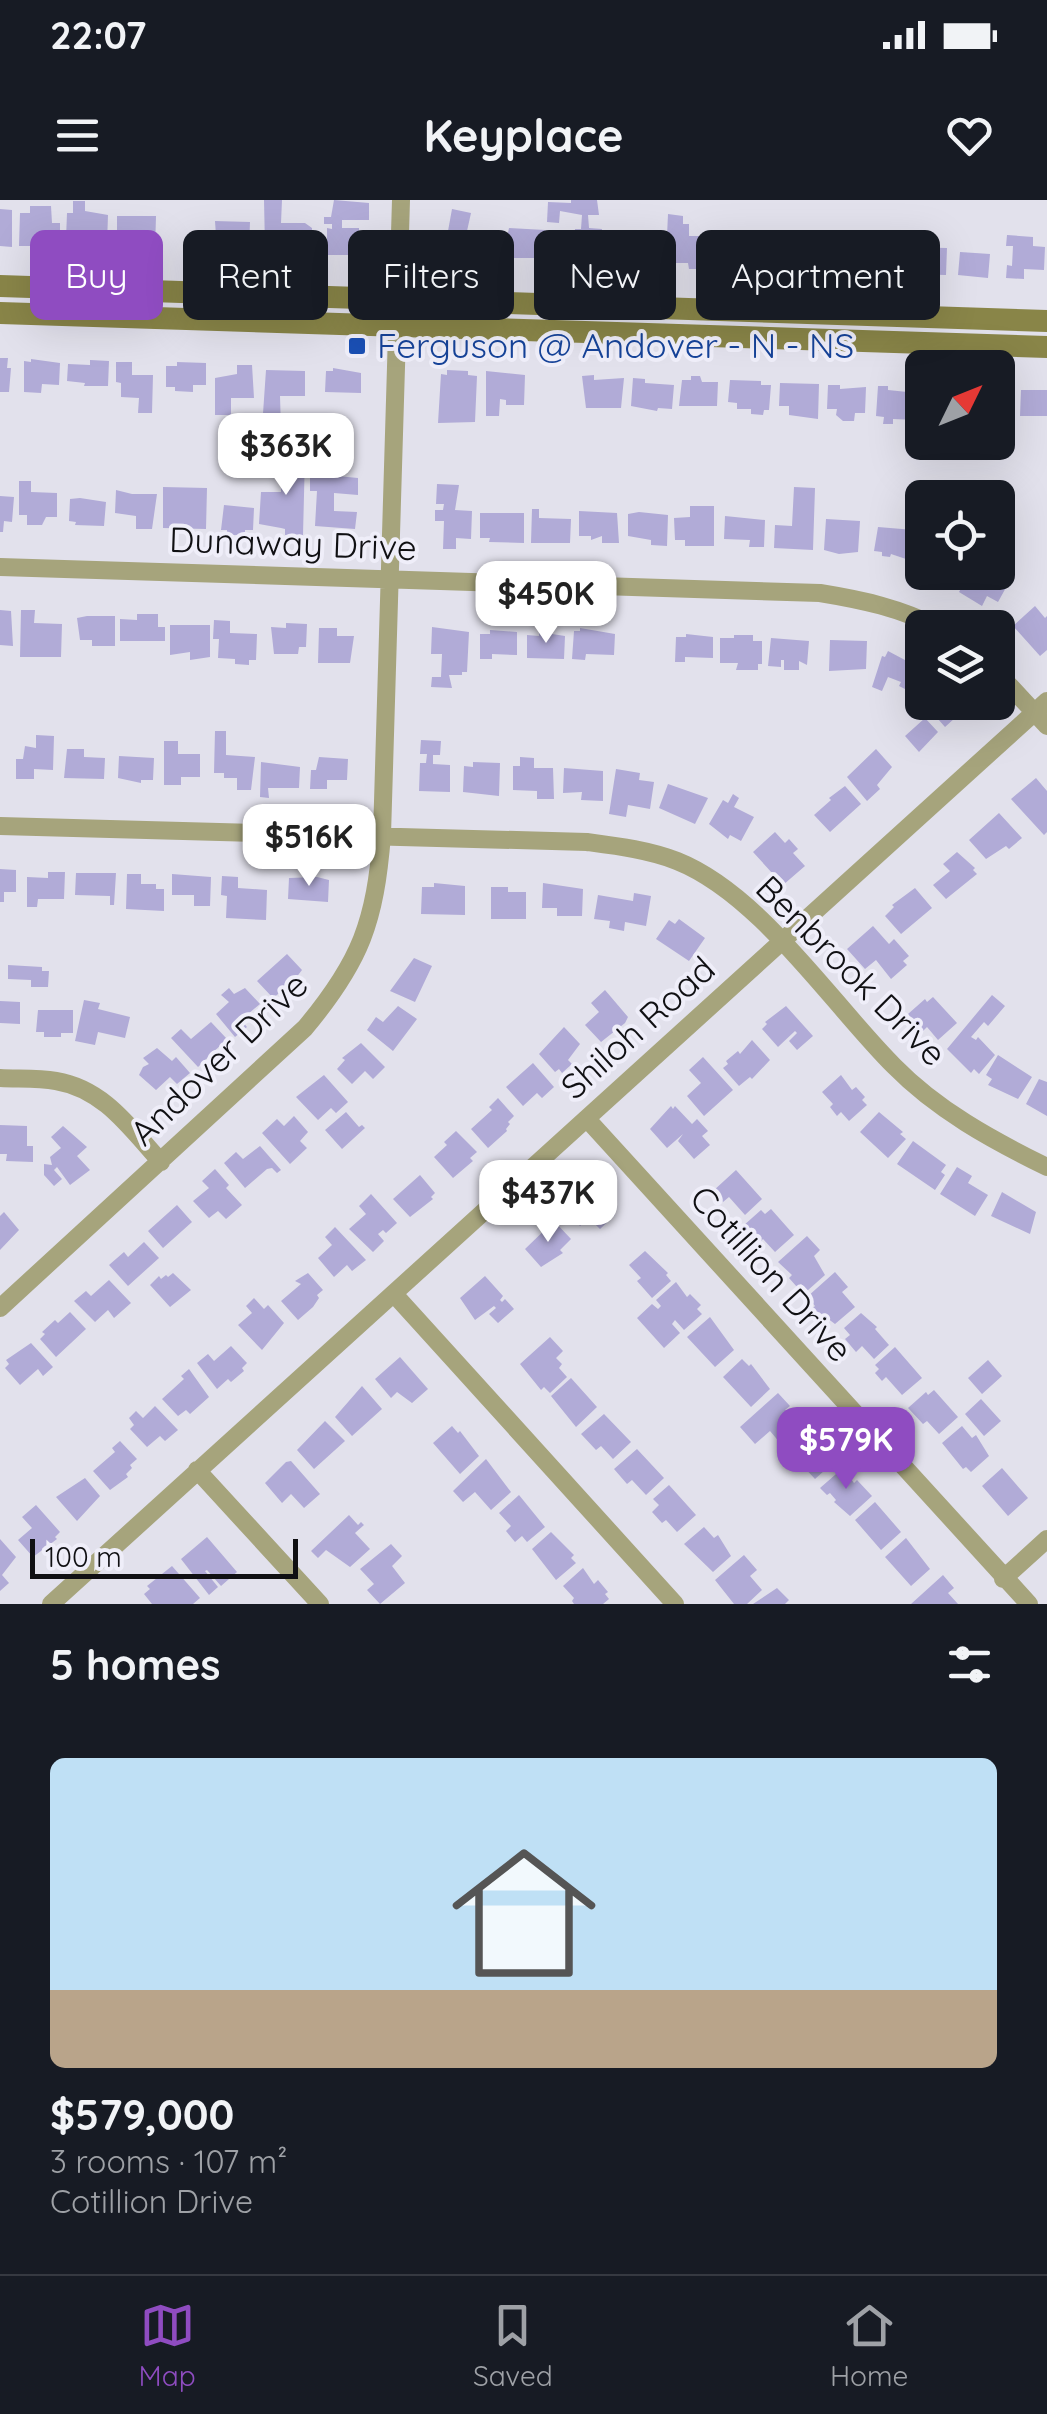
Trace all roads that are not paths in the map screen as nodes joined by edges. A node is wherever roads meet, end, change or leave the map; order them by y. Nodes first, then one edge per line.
1 (401, 200) edge
2 (400, 230) edge
3 (0, 286) edge
4 (348, 297) edge
5 (514, 303) edge
6 (696, 309) edge
7 (0, 313) edge
8 (940, 317) edge
9 (399, 320) edge
10 (842, 320) edge
11 (1047, 320) edge
12 (399, 323) junction
13 (841, 340) junction
14 (1047, 347) edge
15 (0, 567) edge
16 (389, 579) junction
17 (905, 611) edge
18 (1015, 688) edge
19 (1043, 713) edge
20 (0, 826) edge
21 (382, 835) junction
22 (782, 942) junction
23 (0, 1078) edge
24 (587, 1120) junction
25 (161, 1162) junction
26 (1047, 1166) edge
27 (394, 1294) junction
28 (0, 1308) edge
29 (197, 1470) junction
30 (1047, 1539) edge
31 (1003, 1579) junction
32 (51, 1604) edge
33 (320, 1604) edge
34 (675, 1604) edge
35 (1029, 1604) edge

1 - 2 street, Andover Drive
3 - 4 main road
5 - 6 main road
7 - 12 main road
8 - 11 main road
9 - 12 street, Andover Drive
10 - 13 main road
12 - 13 main road
12 - 16 street, Andover Drive
13 - 14 main road
15 - 16 street, Dunaway Drive
16 - 17 street, Dunaway Drive
16 - 21 street, Andover Drive
18 - 19 street
19 - 22 street, Shiloh Road
20 - 21 street, Benbrook Drive
21 - 22 street, Benbrook Drive
21 - 25 street, Andover Drive
22 - 24 street, Shiloh Road
22 - 26 street, Benbrook Drive
23 - 25 street
24 - 27 street, Shiloh Road
24 - 31 street, Cotillion Drive
25 - 28 street, Andover Drive
27 - 29 street, Shiloh Road
27 - 34 street
29 - 32 street, Shiloh Road
29 - 33 street
30 - 31 street
31 - 35 street, Cotillion Drive

